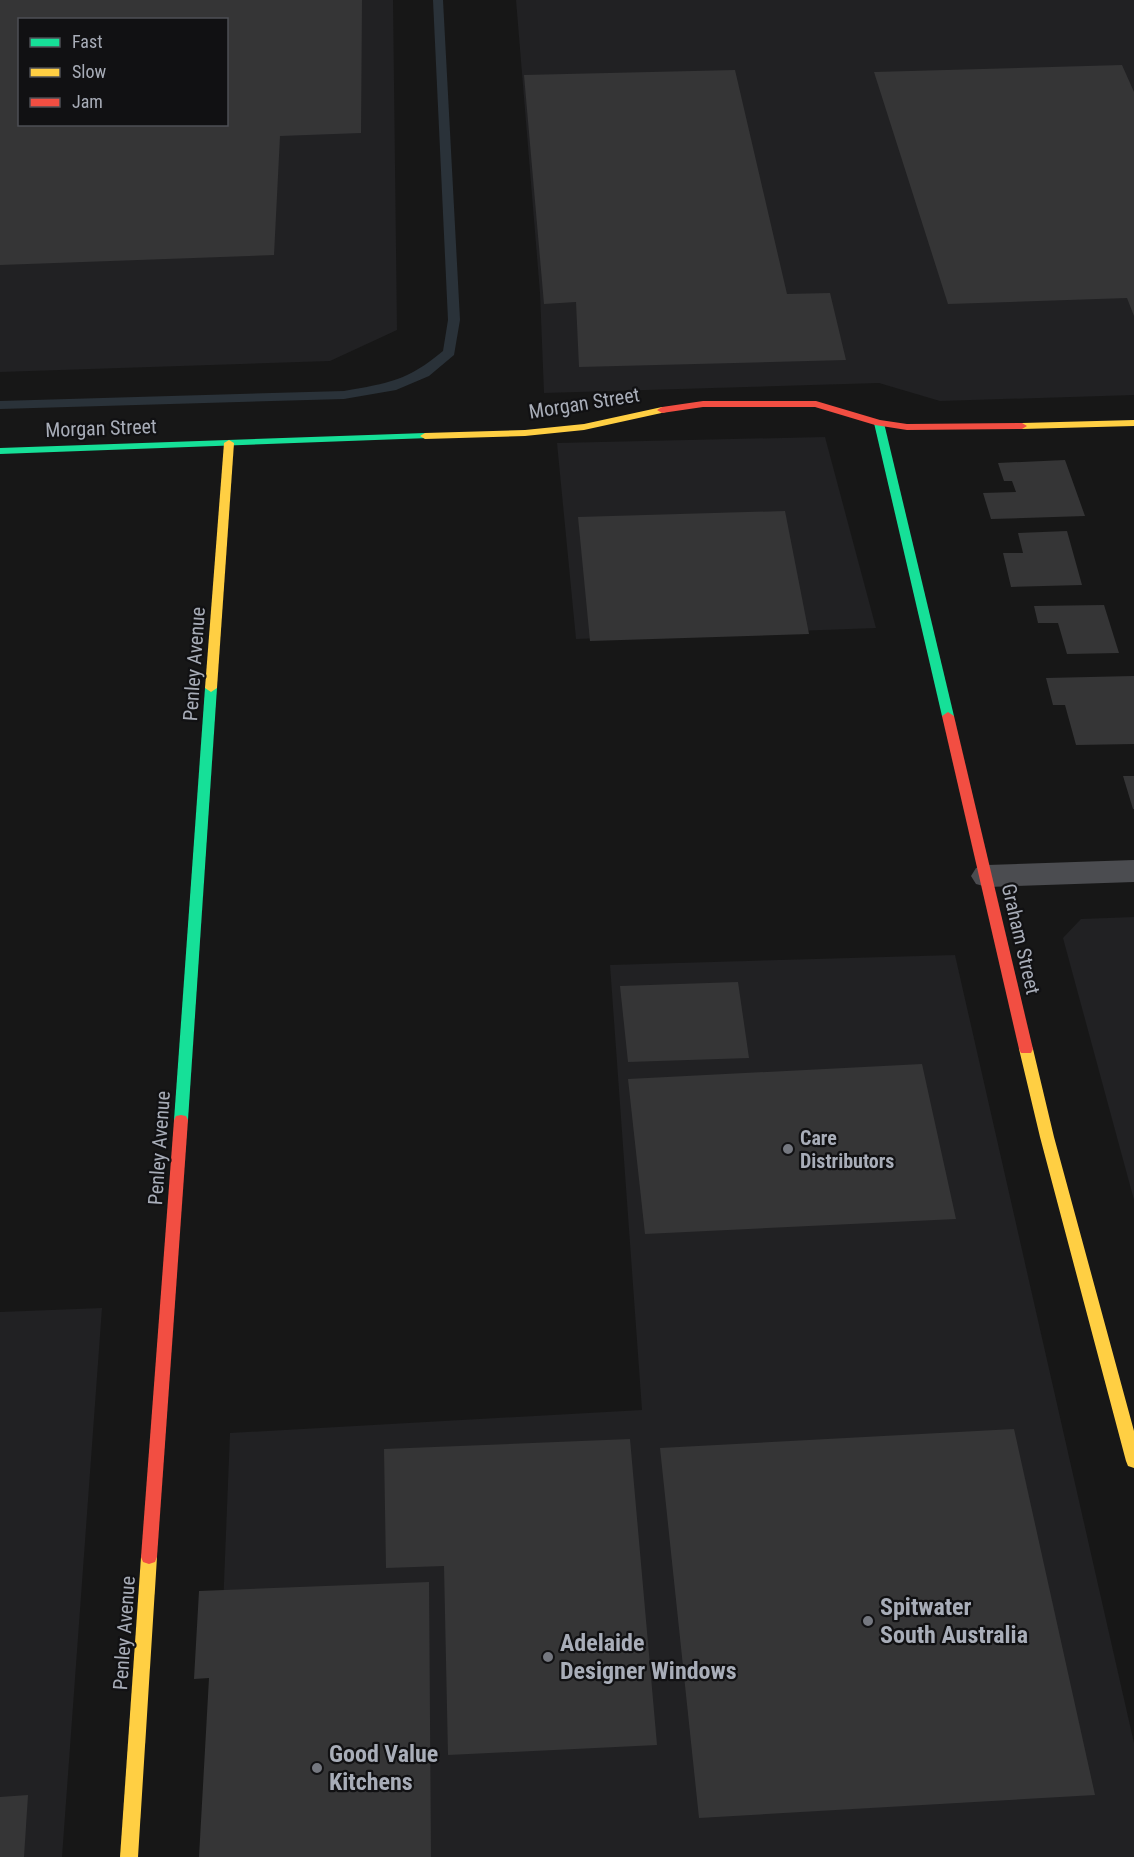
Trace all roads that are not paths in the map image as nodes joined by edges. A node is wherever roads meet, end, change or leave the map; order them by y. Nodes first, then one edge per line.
1 (879, 423) junction
2 (1134, 423) edge
3 (230, 443) junction
4 (0, 451) edge
5 (1134, 871) edge
6 (987, 876) junction
7 (1134, 1461) edge
8 (129, 1857) edge

1 - 2 street, Morgan Street
1 - 3 street, Morgan Street
1 - 6 street, Graham Street
3 - 4 street, Morgan Street
3 - 8 street, Penley Avenue
5 - 6 street
6 - 7 street, Graham Street

